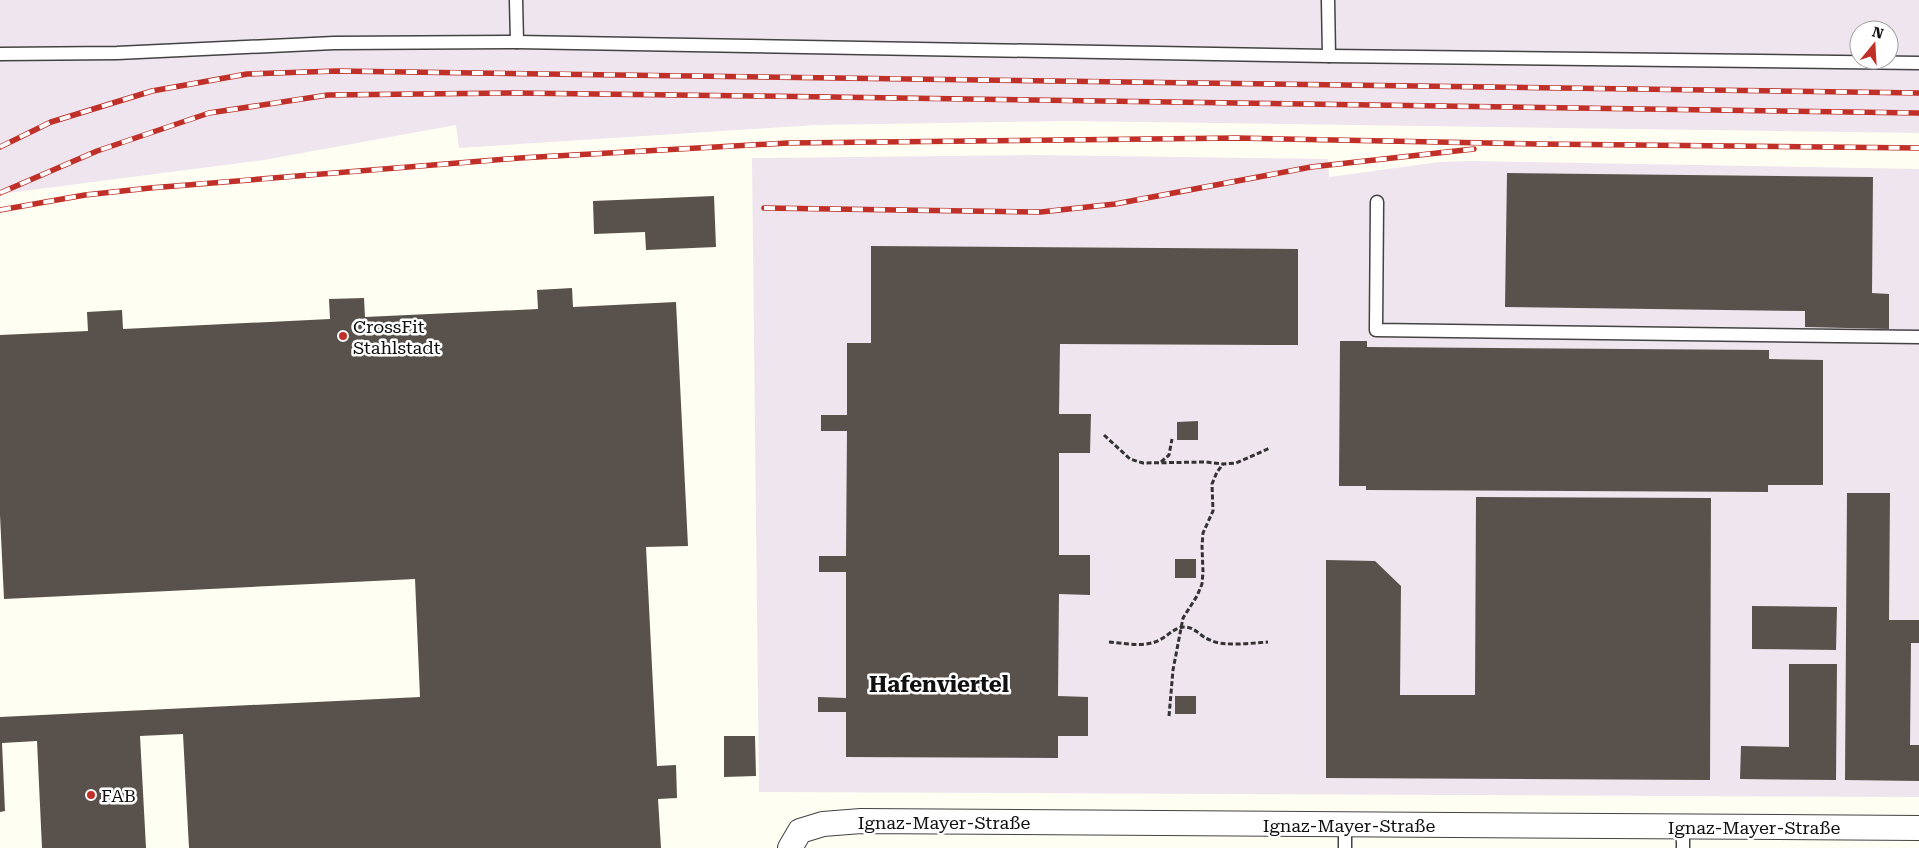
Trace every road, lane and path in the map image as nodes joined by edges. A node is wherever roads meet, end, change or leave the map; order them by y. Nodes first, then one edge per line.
1 (516, 0) edge
2 (1328, 0) edge
3 (517, 42) junction
4 (0, 54) edge
5 (1329, 56) junction
6 (1919, 62) edge
7 (1377, 202) dead end
8 (1919, 337) edge
9 (1104, 435) dead end
10 (1172, 439) dead end
11 (1270, 448) dead end
12 (1160, 463) junction
13 (1223, 464) junction
14 (1182, 627) junction
15 (1109, 642) dead end
16 (1268, 642) dead end
17 (1169, 716) dead end
18 (1345, 824) junction
19 (1919, 828) edge
20 (1683, 837) edge
21 (790, 848) edge
22 (1345, 848) edge

1 - 3 lane
2 - 5 lane
3 - 4 lane
3 - 5 lane
5 - 6 lane
7 - 8 lane
9 - 12 path
10 - 12 path
11 - 13 path
12 - 13 path
13 - 14 path
14 - 15 path
14 - 16 path
14 - 17 path
18 - 20 street, Ignaz-Mayer-Straße
18 - 21 street, Ignaz-Mayer-Straße
18 - 22 lane
19 - 20 street, Ignaz-Mayer-Straße

